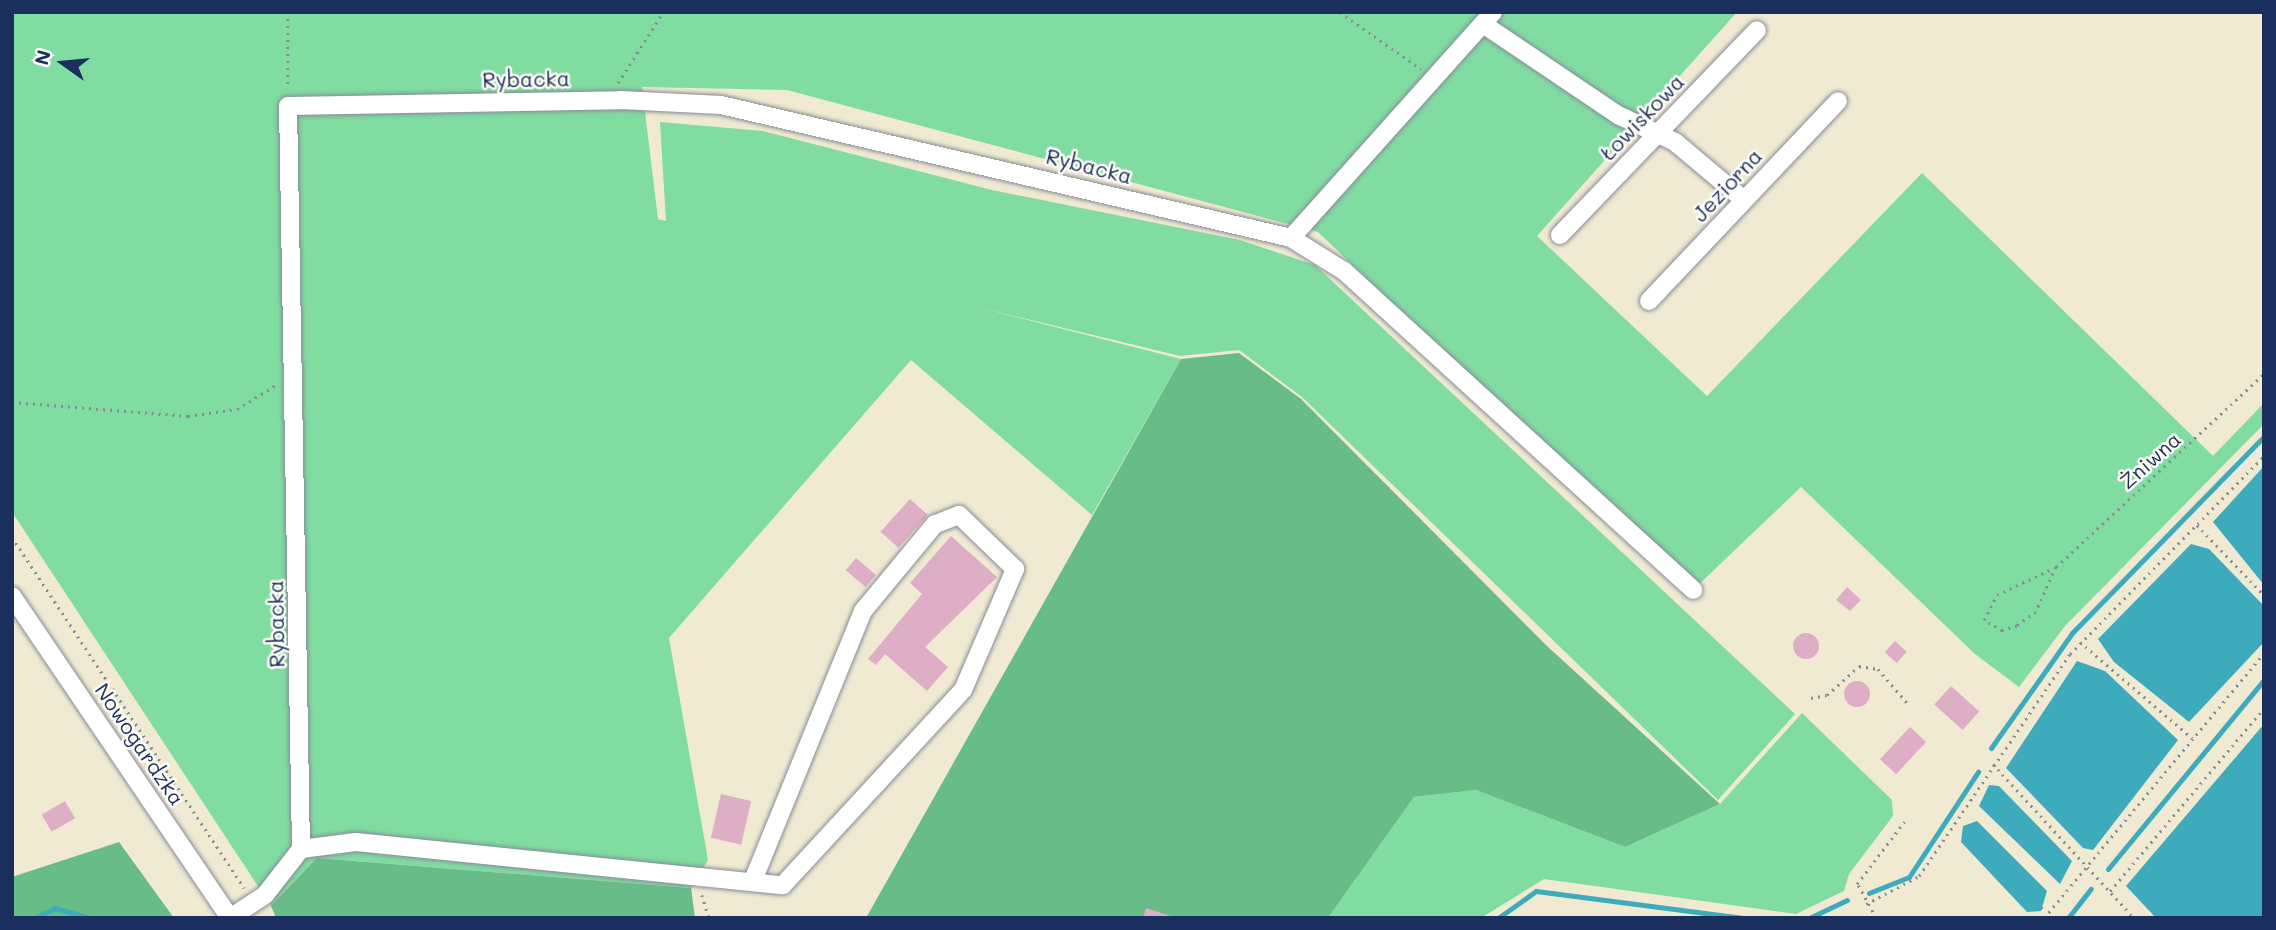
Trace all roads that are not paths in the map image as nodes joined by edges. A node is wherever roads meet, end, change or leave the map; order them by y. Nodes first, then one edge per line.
1 (1488, 18) edge
2 (1757, 30) dead end
3 (1838, 101) dead end
4 (1656, 135) junction
5 (1744, 200) junction
6 (1560, 235) dead end
7 (1291, 237) junction
8 (1649, 301) dead end
9 (1693, 590) dead end
10 (12, 596) edge
11 (301, 849) junction
12 (752, 880) junction
13 (230, 918) edge

1 - 4 street
1 - 7 street
2 - 4 street, Łowiskowa
3 - 5 street, Jeziorna
4 - 5 street
4 - 6 street, Łowiskowa
5 - 8 street, Jeziorna
7 - 9 street, Rybacka
7 - 11 street, Rybacka
10 - 13 street, Nowogardzka
11 - 12 street
11 - 13 street
12 - 12 street

